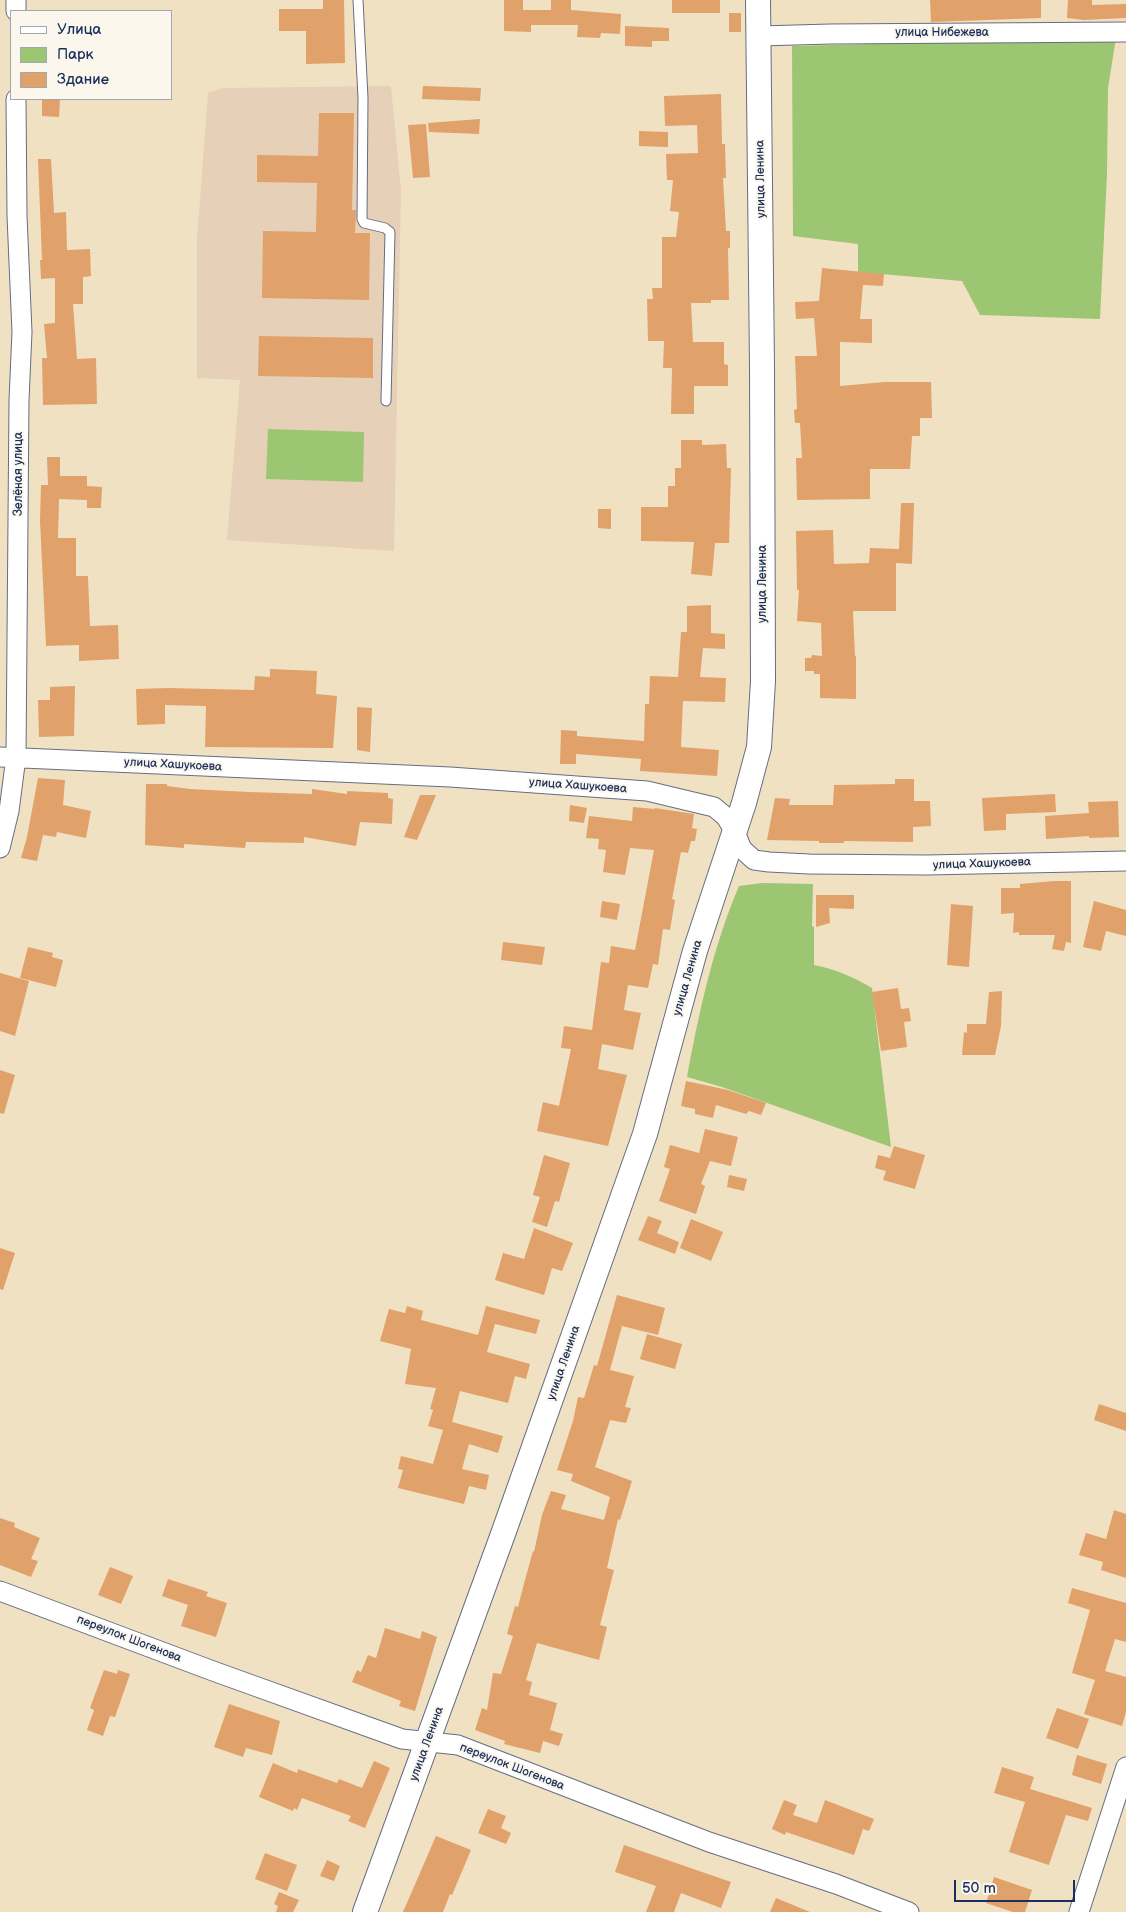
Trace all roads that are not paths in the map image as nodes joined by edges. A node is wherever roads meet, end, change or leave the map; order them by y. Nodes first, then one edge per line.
1 (358, 0) edge
2 (758, 0) edge
3 (1126, 32) edge
4 (759, 36) junction
5 (16, 100) edge
6 (386, 401) dead end
7 (8, 757) edge
8 (735, 832) junction
9 (0, 848) edge
10 (1126, 861) edge
11 (0, 1591) edge
12 (428, 1742) junction
13 (1126, 1767) edge
14 (365, 1912) edge
15 (909, 1912) edge
16 (1079, 1912) edge

1 - 6 lane
2 - 4 street, улица Ленина
3 - 4 street, улица Нибежева
4 - 8 street, улица Ленина
5 - 7 street, Зелёная улица
7 - 8 street, улица Хашукоева
7 - 9 street, Зелёная улица
8 - 10 street, улица Хашукоева
8 - 12 street, улица Ленина
11 - 12 street, переулок Шогенова
12 - 14 street, улица Ленина
12 - 15 street, переулок Шогенова
13 - 16 street

